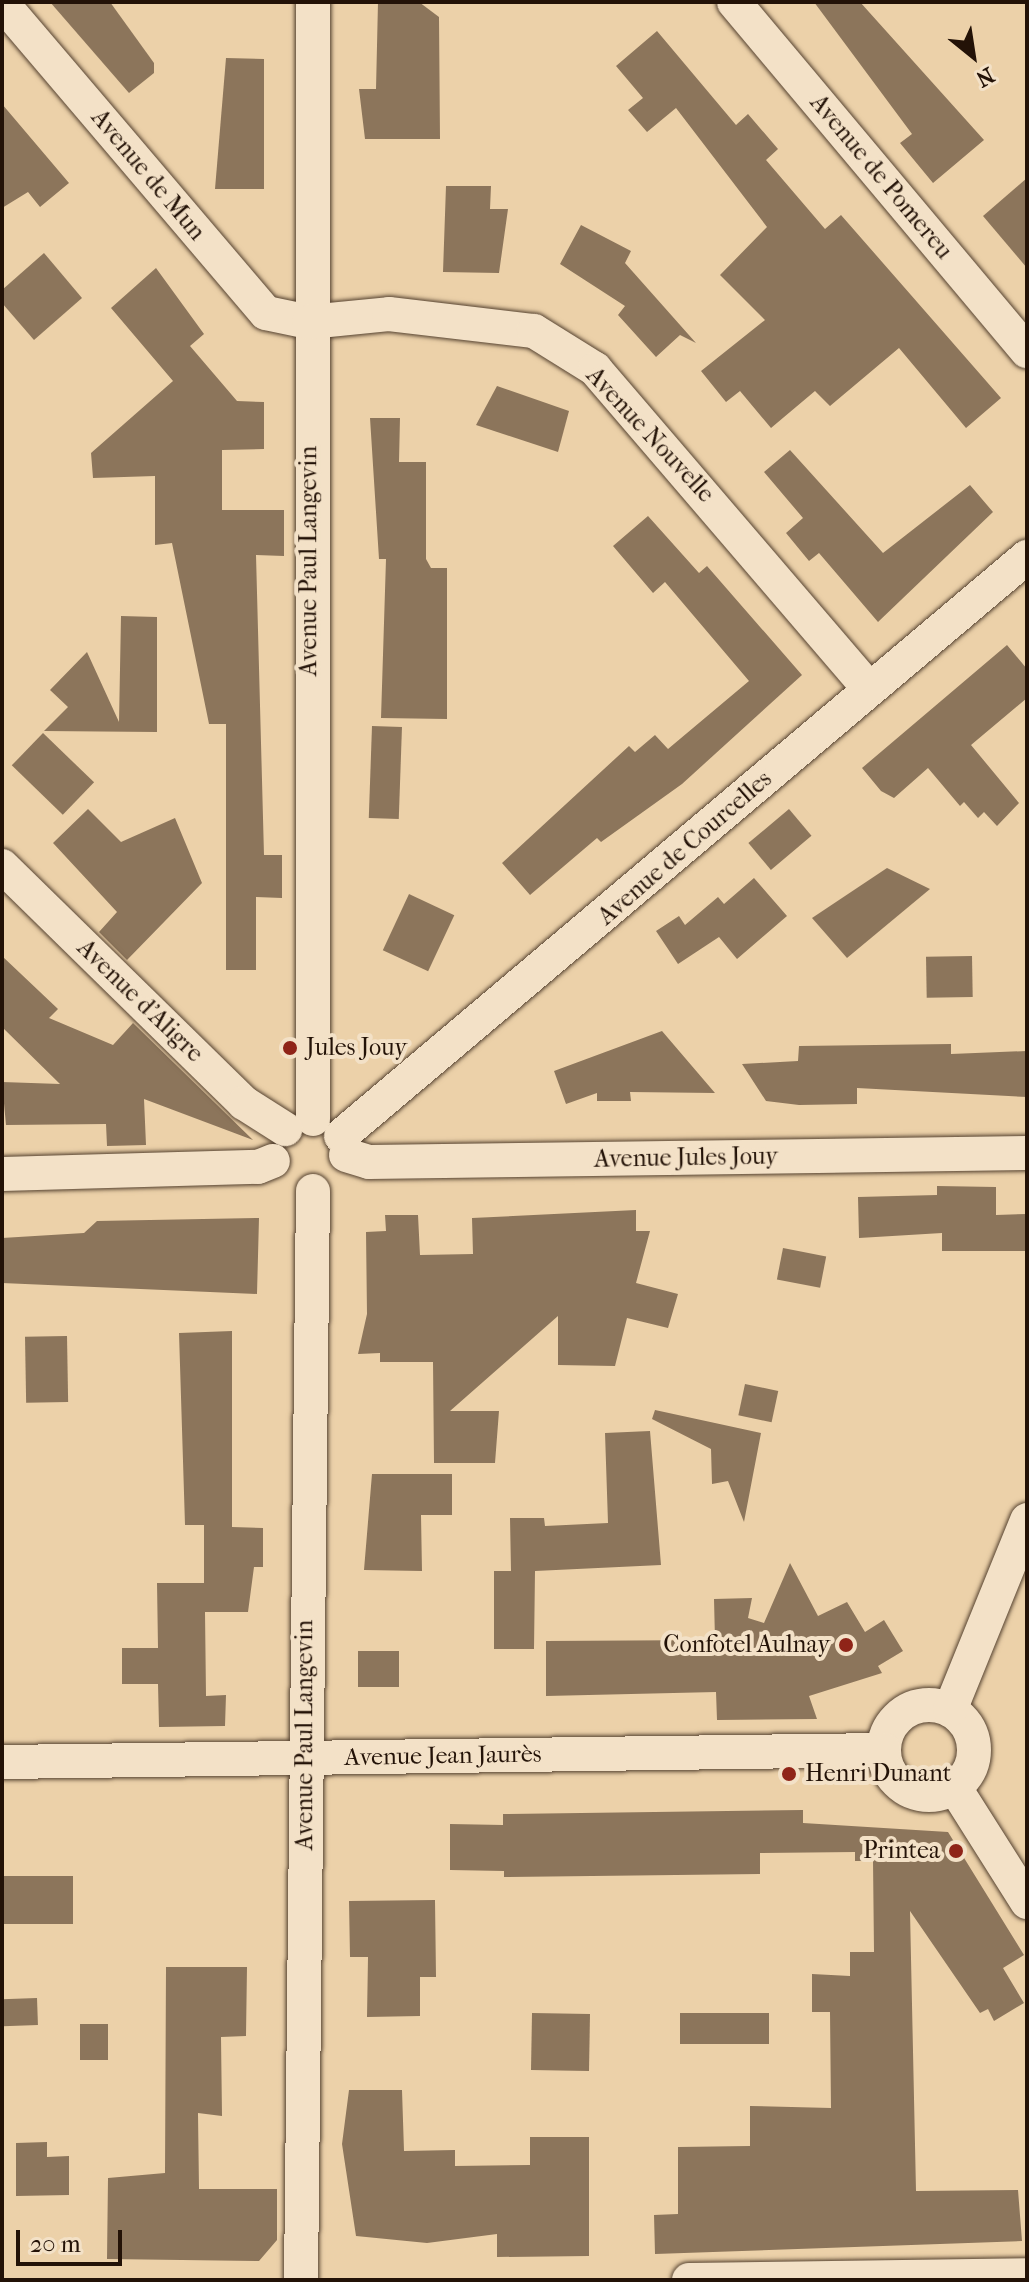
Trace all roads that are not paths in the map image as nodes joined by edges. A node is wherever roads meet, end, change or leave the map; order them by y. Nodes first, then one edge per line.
1 (313, 2) edge
2 (734, 2) edge
3 (2, 3) edge
4 (309, 322) junction
5 (1027, 351) edge
6 (1027, 557) edge
7 (869, 689) junction
8 (2, 866) edge
9 (321, 1135) junction
10 (1027, 1153) edge
11 (273, 1161) junction
12 (2, 1174) edge
13 (313, 1191) junction
14 (1027, 1520) edge
15 (950, 1710) junction
16 (884, 1750) junction
17 (307, 1759) junction
18 (2, 1762) edge
19 (955, 1788) junction
20 (1027, 1902) edge
21 (1027, 2275) edge
22 (301, 2280) edge
23 (689, 2280) edge

1 - 4 street, Avenue Paul Langevin
2 - 5 street, Avenue de Pomereu
3 - 4 street, Avenue de Mun
4 - 7 street, Avenue Nouvelle
4 - 9 street, Avenue Paul Langevin
6 - 7 street, Avenue de Courcelles
7 - 9 street, Avenue de Courcelles
8 - 9 street, Avenue d'Aligre
9 - 10 street, Avenue Jules Jouy
9 - 11 street
9 - 13 street, Avenue de Courcelles
11 - 12 street
11 - 13 street
13 - 17 street, Avenue Paul Langevin
14 - 15 street
15 - 16 street
15 - 19 street
16 - 17 street, Avenue Jean Jaurès
16 - 19 street
17 - 18 street, Avenue Jean Jaurès
17 - 22 street, Avenue Paul Langevin
19 - 20 street
21 - 23 street

